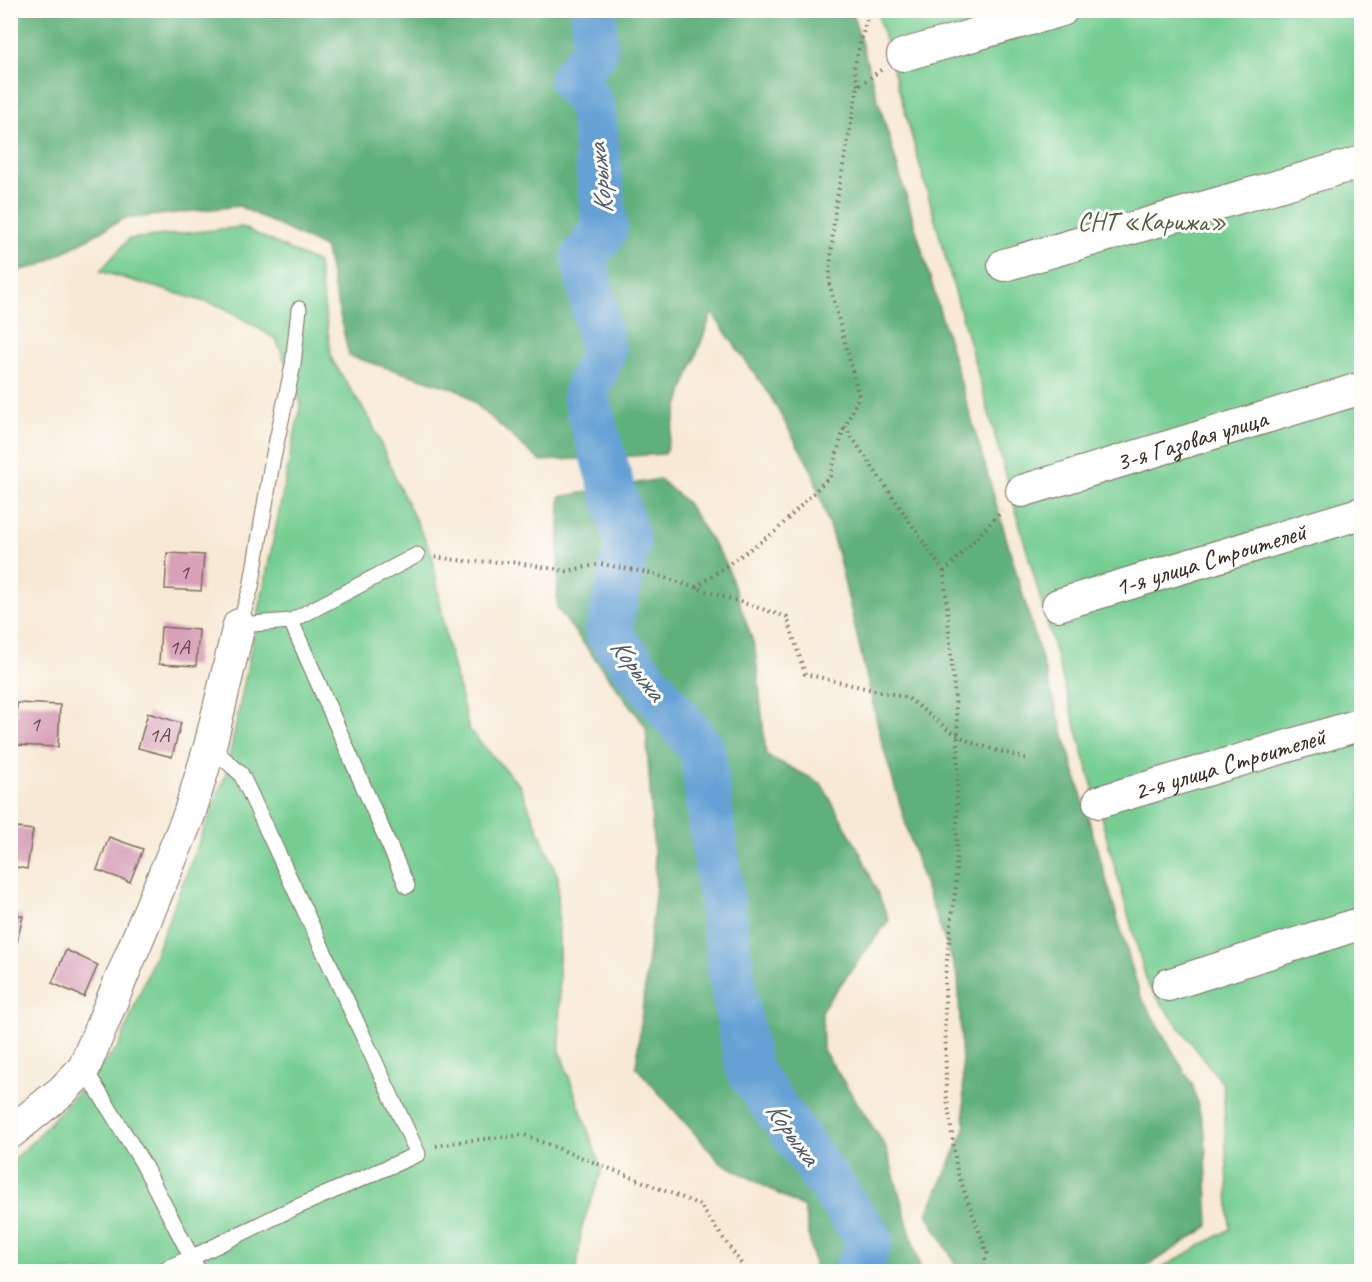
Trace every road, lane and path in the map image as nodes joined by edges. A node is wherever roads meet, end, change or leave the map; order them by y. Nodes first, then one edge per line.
1 (869, 10) edge
2 (1062, 10) edge
3 (903, 55) joint
4 (858, 86) junction
5 (1362, 162) edge
6 (1004, 265) dead end
7 (299, 309) dead end
8 (1362, 388) edge
9 (844, 427) junction
10 (1022, 491) joint
11 (1362, 513) edge
12 (417, 555) joint
13 (944, 572) junction
14 (696, 587) junction
15 (1059, 605) dead end
16 (291, 621) junction
17 (238, 625) junction
18 (1362, 724) edge
19 (958, 735) junction
20 (210, 746) junction
21 (1027, 759) dead end
22 (1099, 802) dead end
23 (407, 886) dead end
24 (1362, 923) edge
25 (1168, 985) dead end
26 (84, 1068) junction
27 (10, 1133) edge
28 (440, 1145) dead end
29 (193, 1257) junction
30 (158, 1272) edge
31 (199, 1272) edge
32 (747, 1272) edge
33 (981, 1272) edge

1 - 4 path
2 - 3 street
3 - 4 path
4 - 9 path
5 - 6 street
7 - 17 lane
8 - 10 street, 3-я Газовая улица
9 - 13 path
9 - 14 path
10 - 13 path
11 - 15 street, 1-я улица Строителей
12 - 14 path
12 - 16 lane
13 - 19 path
14 - 19 path
16 - 17 lane
16 - 23 lane
17 - 20 street
18 - 22 street, 2-я улица Строителей
19 - 21 path
19 - 33 path
20 - 26 street
20 - 29 lane
24 - 25 street
26 - 27 street
26 - 29 lane
28 - 32 path
29 - 30 lane
29 - 31 lane

